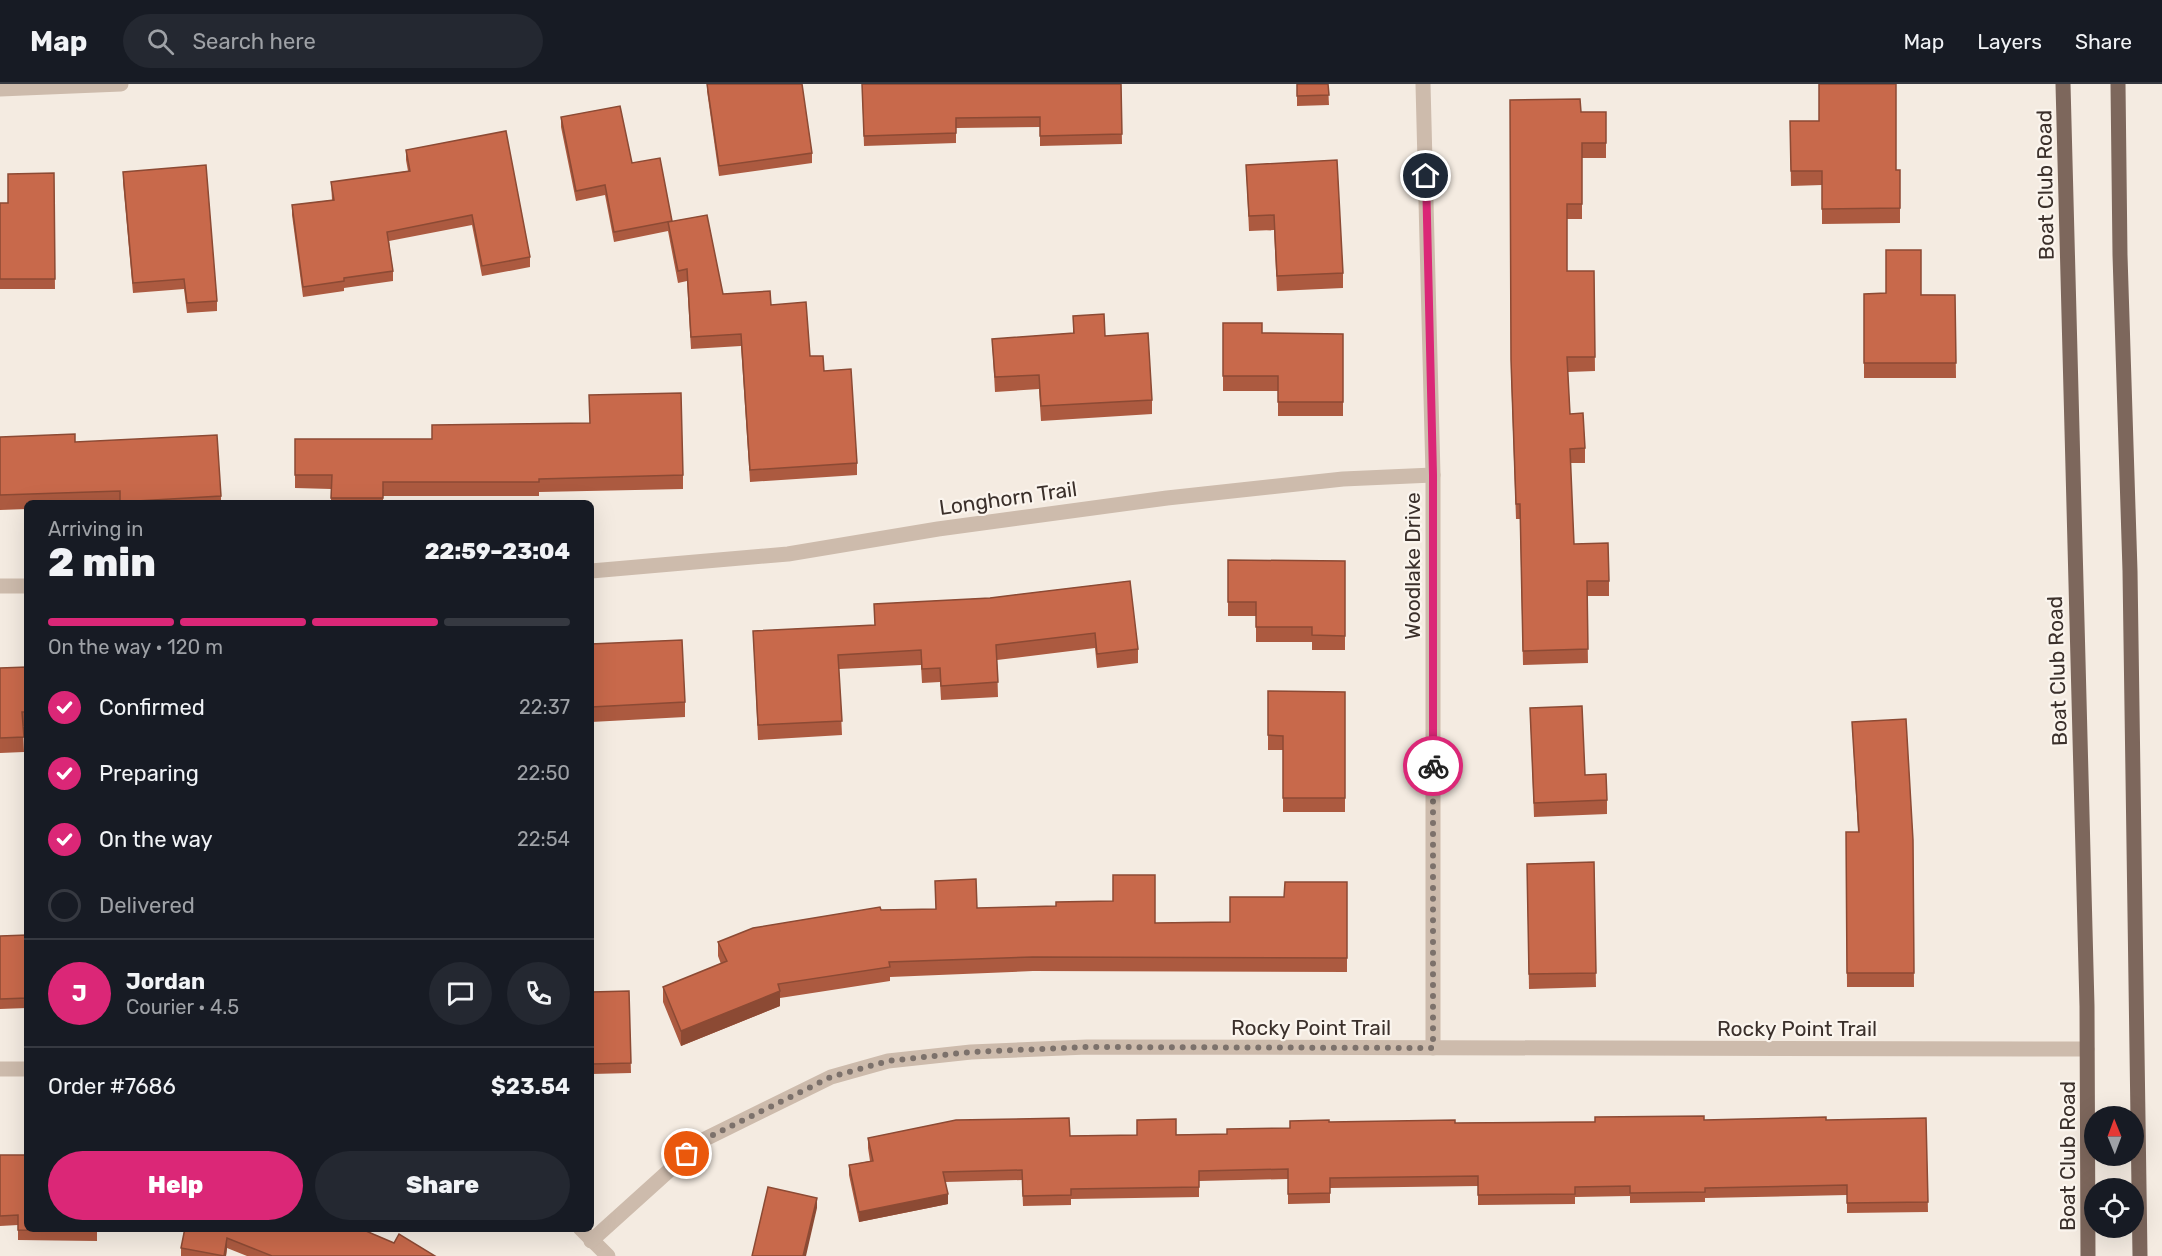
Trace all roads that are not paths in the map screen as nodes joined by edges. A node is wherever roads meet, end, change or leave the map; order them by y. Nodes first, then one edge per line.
1 (121, 84) edge
2 (1423, 84) edge
3 (2063, 84) edge
4 (2118, 84) edge
5 (0, 89) edge
6 (1433, 475) junction
7 (594, 571) edge
8 (0, 586) edge
9 (24, 586) edge
10 (1433, 1048) junction
11 (2087, 1049) junction
12 (0, 1069) edge
13 (24, 1069) edge
14 (583, 1232) edge
15 (591, 1241) junction
16 (608, 1256) edge
17 (2088, 1256) edge
18 (2140, 1256) edge

1 - 5 street
2 - 6 street, Woodlake Drive
3 - 11 main road, Boat Club Road
4 - 18 main road
6 - 7 street, Longhorn Trail
6 - 10 street, Woodlake Drive
8 - 9 street
10 - 11 street, Rocky Point Trail
10 - 15 street, Rocky Point Trail
11 - 17 main road, Boat Club Road
12 - 13 street
14 - 15 street
15 - 16 street

